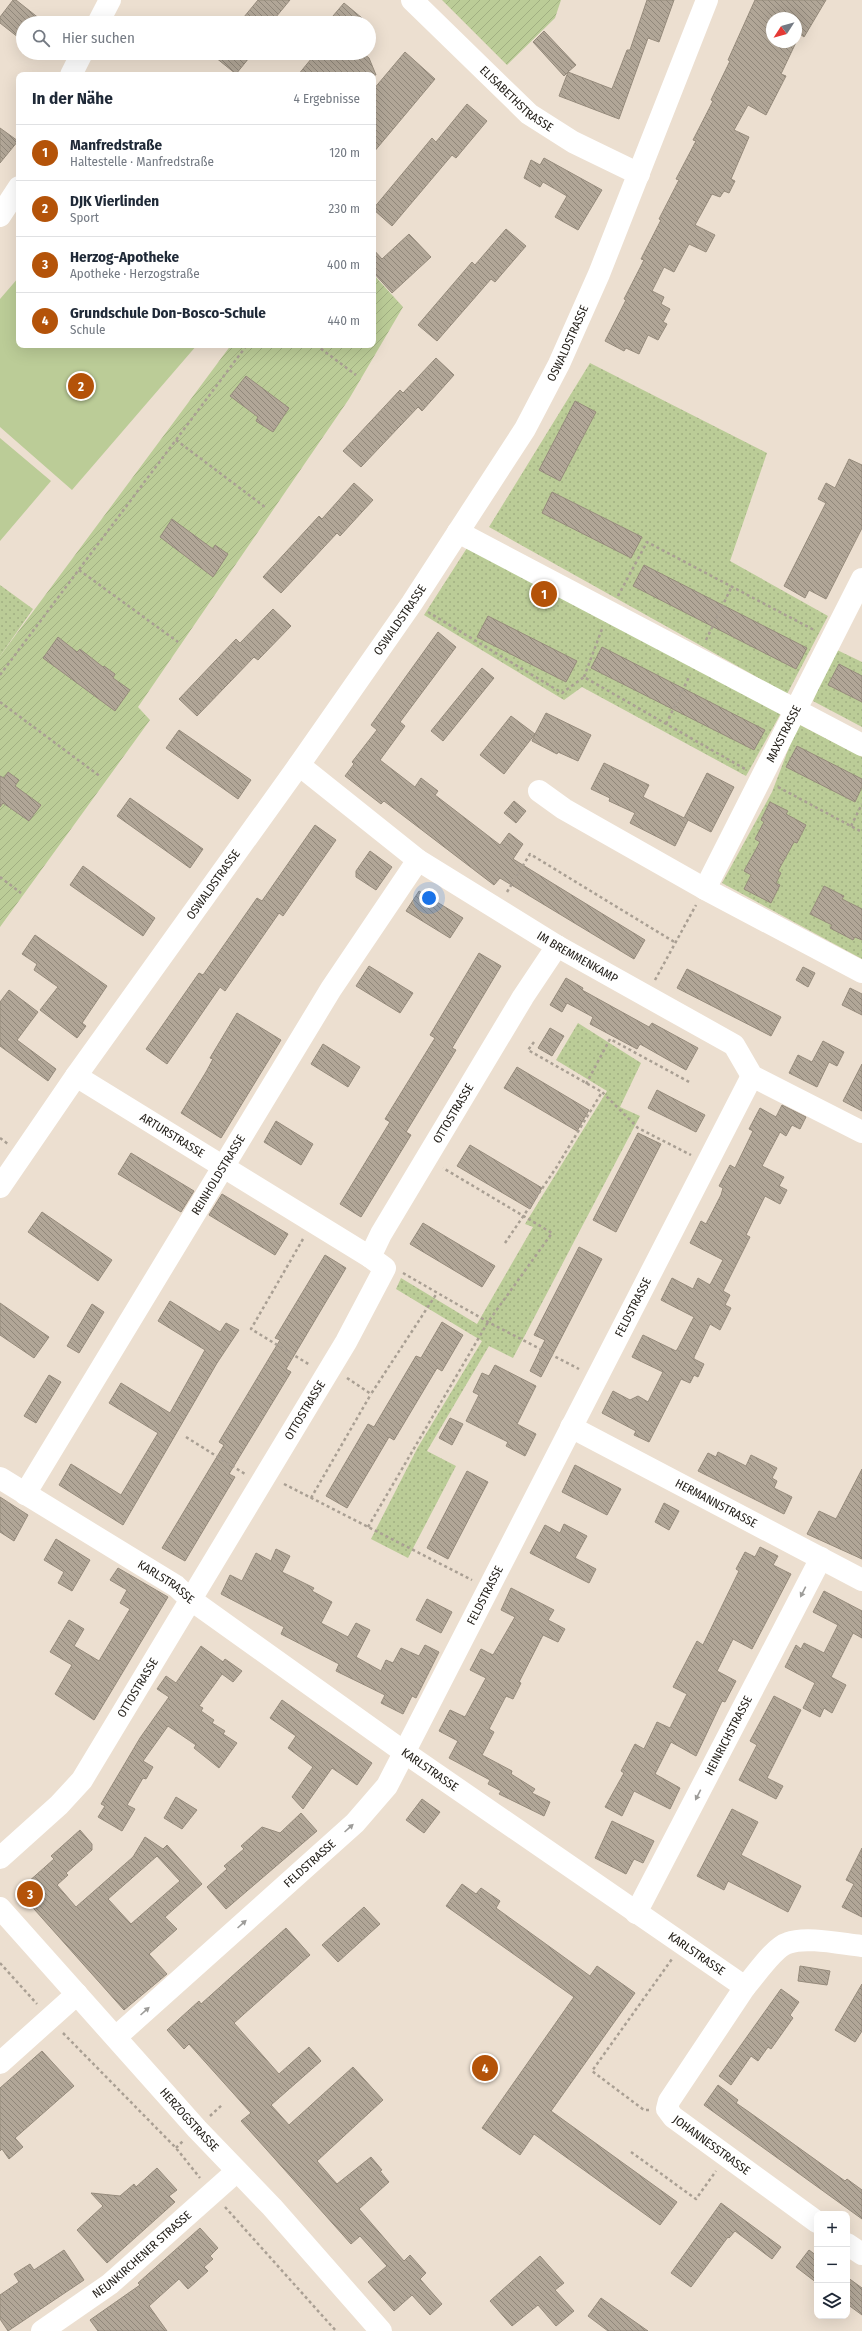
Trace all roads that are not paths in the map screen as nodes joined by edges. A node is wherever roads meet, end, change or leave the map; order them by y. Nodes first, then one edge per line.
1 (110, 0) edge
2 (412, 0) edge
3 (707, 0) edge
4 (102, 16) edge
5 (78, 60) edge
6 (72, 72) edge
7 (639, 174) junction
8 (11, 191) edge
9 (0, 216) edge
10 (458, 532) junction
11 (862, 579) edge
12 (793, 711) junction
13 (862, 745) edge
14 (299, 765) junction
15 (539, 791) dead end
16 (418, 860) junction
17 (705, 889) junction
18 (557, 946) junction
19 (862, 972) edge
20 (76, 1076) junction
21 (752, 1076) junction
22 (862, 1132) edge
23 (224, 1166) junction
24 (0, 1187) edge
25 (378, 1262) junction
26 (570, 1427) junction
27 (0, 1478) edge
28 (25, 1494) junction
29 (821, 1558) junction
30 (862, 1580) edge
31 (190, 1599) junction
32 (404, 1752) junction
33 (0, 1858) edge
34 (0, 1908) edge
35 (636, 1913) junction
36 (862, 1946) edge
37 (745, 1988) junction
38 (77, 1994) junction
39 (116, 2037) junction
40 (0, 2063) edge
41 (237, 2171) junction
42 (814, 2220) edge
43 (850, 2246) edge
44 (862, 2254) edge
45 (42, 2331) edge
46 (381, 2331) edge

1 - 4 street
2 - 7 street, ELISABETHSTRASSE
3 - 7 street, OSWALDSTRASSE
5 - 6 street
7 - 10 street, OSWALDSTRASSE
8 - 9 street
10 - 12 street
10 - 14 street, OSWALDSTRASSE
11 - 12 street, MAXSTRASSE
12 - 13 street
12 - 17 street, MAXSTRASSE
14 - 16 street, IM BREMMENKAMP
14 - 20 street, OSWALDSTRASSE
15 - 17 street
16 - 18 street, IM BREMMENKAMP
16 - 23 street, REINHOLDSTRASSE
17 - 19 street
18 - 21 street, IM BREMMENKAMP
18 - 25 street, OTTOSTRASSE
20 - 23 street, ARTURSTRASSE
20 - 24 street, OSWALDSTRASSE
21 - 22 street
21 - 26 street, FELDSTRASSE
23 - 25 street, ARTURSTRASSE
23 - 28 street, REINHOLDSTRASSE
25 - 31 street, OTTOSTRASSE
26 - 29 street, HERMANNSTRASSE
26 - 32 street, FELDSTRASSE
27 - 28 street, KARLSTRASSE
28 - 31 street, KARLSTRASSE
29 - 30 street, HERMANNSTRASSE
29 -> 35 street, HEINRICHSTRASSE
31 - 32 street, KARLSTRASSE
31 - 33 street, OTTOSTRASSE
32 - 35 street, KARLSTRASSE
39 -> 32 street, FELDSTRASSE
34 - 38 street, HERZOGSTRASSE
35 - 37 street, KARLSTRASSE
36 - 37 street
37 - 42 street, JOHANNESSTRASSE
38 - 39 street, HERZOGSTRASSE
38 - 40 street
39 - 41 street, HERZOGSTRASSE
41 - 45 street, NEUNKIRCHENER STRASSE
41 - 46 street, HERZOGSTRASSE
43 - 44 street

